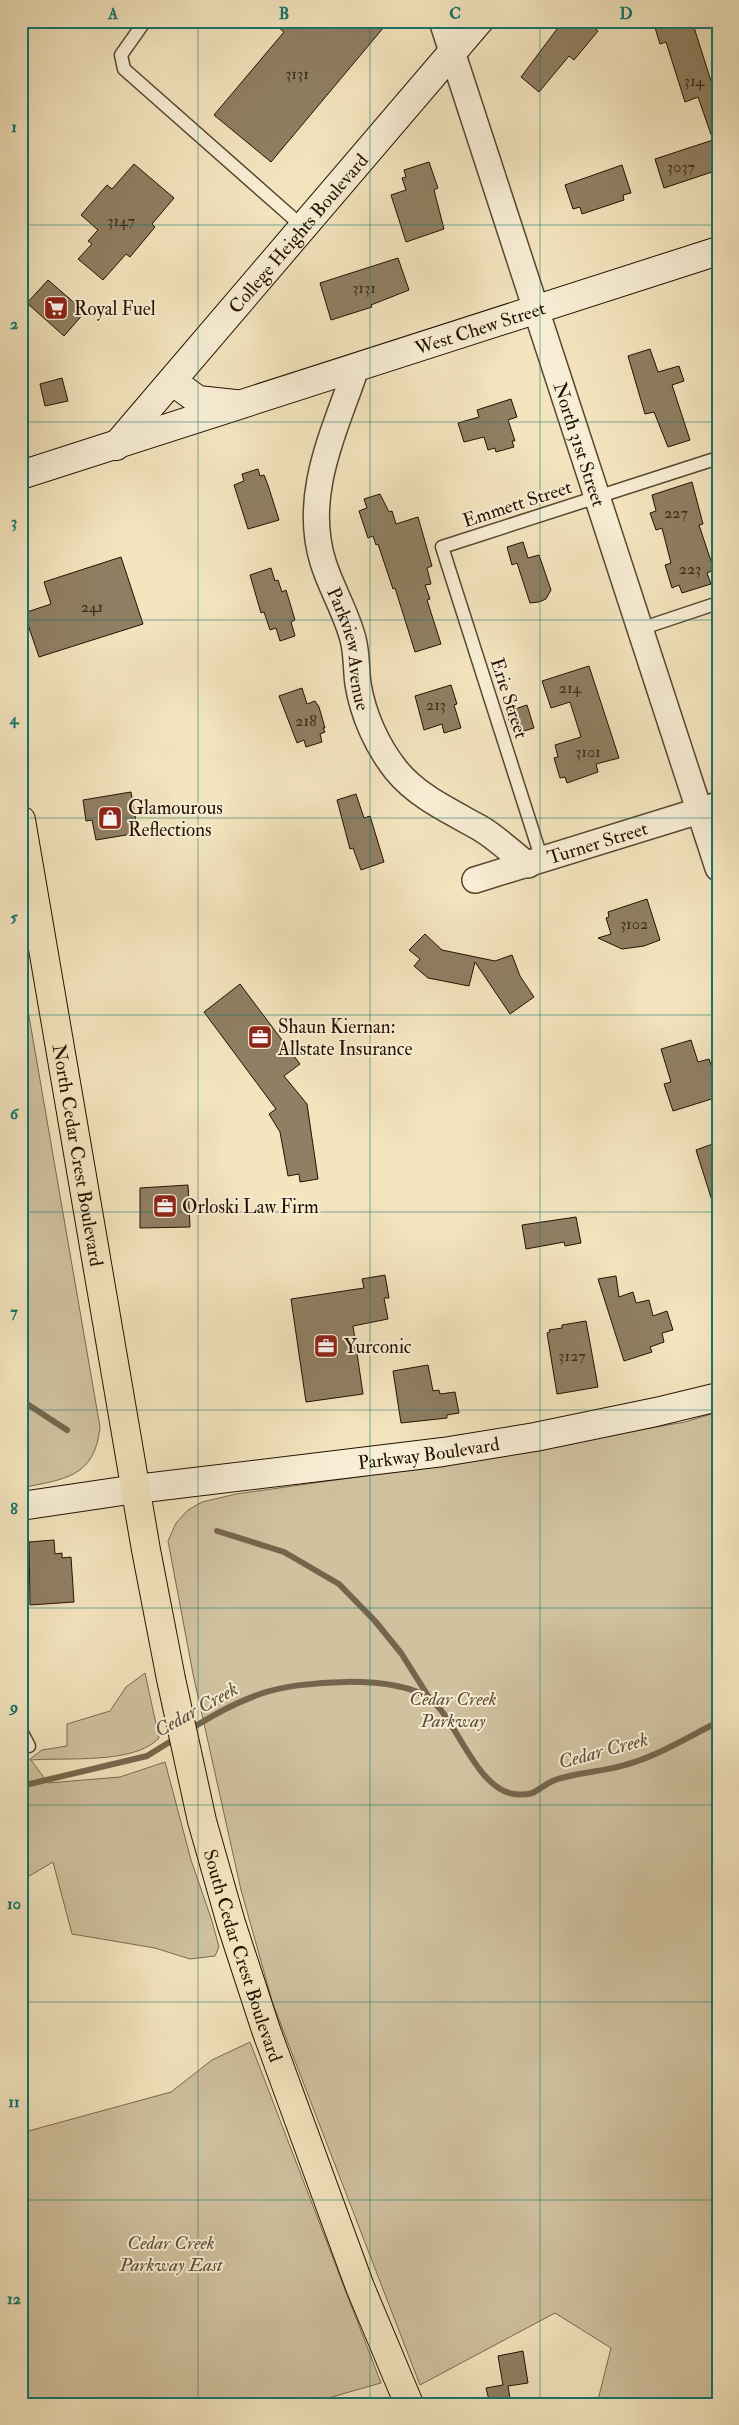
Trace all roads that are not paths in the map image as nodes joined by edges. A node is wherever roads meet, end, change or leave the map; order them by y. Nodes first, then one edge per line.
1 (145, 21) edge
2 (442, 21) edge
3 (479, 21) edge
4 (452, 53) junction
5 (303, 227) junction
6 (718, 251) edge
7 (536, 310) junction
8 (356, 368) junction
9 (172, 381) junction
10 (244, 404) junction
11 (116, 446) junction
12 (718, 458) edge
13 (21, 475) edge
14 (597, 497) junction
15 (442, 547) joint
16 (718, 603) edge
17 (640, 629) junction
18 (708, 808) edge
19 (21, 820) edge
20 (535, 862) junction
21 (718, 868) edge
22 (475, 880) dead end
23 (718, 1397) edge
24 (136, 1489) junction
25 (21, 1506) edge
26 (21, 1731) edge
27 (29, 1746) dead end
28 (409, 2404) edge

1 - 5 lane
2 - 4 street, North 31st Street
3 - 4 street, College Heights Boulevard
4 - 5 street, College Heights Boulevard
4 - 7 street, North 31st Street
5 - 9 street, College Heights Boulevard
6 - 7 street, West Chew Street
7 - 8 street, West Chew Street
7 - 14 street, North 31st Street
8 - 10 street, West Chew Street
8 - 20 street, Parkview Avenue
9 - 10 street, West Chew Street
9 - 11 street, College Heights Boulevard
10 - 11 street, West Chew Street
11 - 13 street, West Chew Street
12 - 14 lane, Emmett Street
14 - 15 lane, Emmett Street
14 - 17 street, North 31st Street
15 - 20 lane, Erie Street
16 - 17 lane
17 - 18 street, North 31st Street
18 - 20 street, Turner Street
18 - 21 street, North 31st Street
19 - 24 main road, North Cedar Crest Boulevard
20 - 22 street, Turner Street
23 - 24 street, Parkway Boulevard
24 - 25 street, Parkway Boulevard
24 - 28 main road, South Cedar Crest Boulevard
26 - 27 lane

